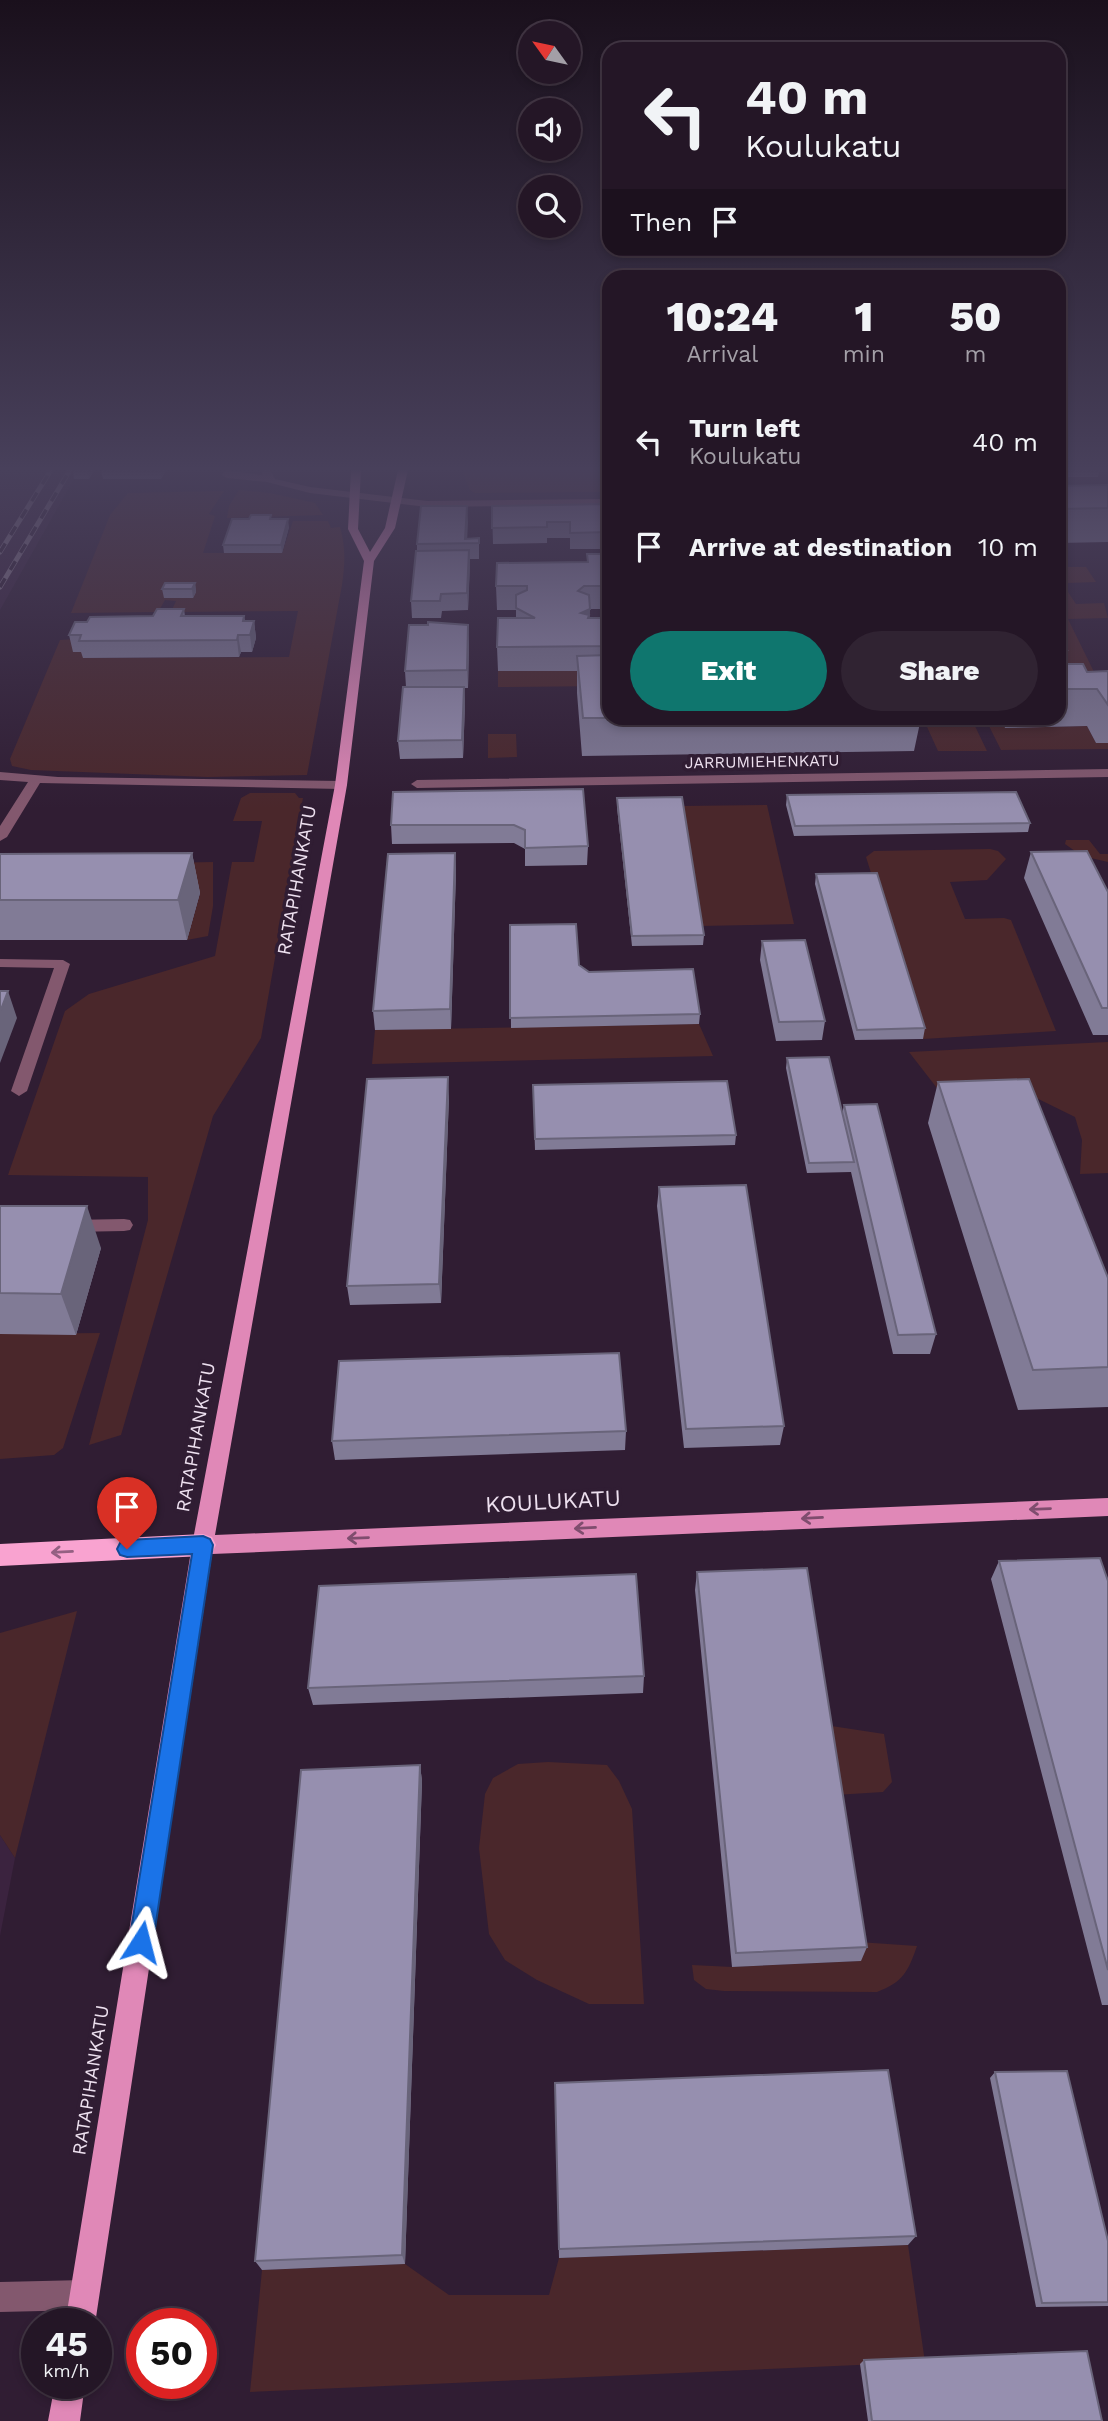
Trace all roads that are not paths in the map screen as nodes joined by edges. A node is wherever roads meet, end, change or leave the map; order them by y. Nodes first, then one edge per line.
1 (366, 583) edge
2 (1108, 774) edge
3 (0, 776) edge
4 (36, 779) junction
5 (417, 784) dead end
6 (341, 785) junction
7 (0, 836) edge
8 (0, 963) edge
9 (19, 1091) dead end
10 (55, 1226) edge
11 (124, 1226) dead end
12 (1108, 1507) edge
13 (203, 1545) junction
14 (0, 1555) edge
15 (0, 2297) edge
16 (69, 2308) edge
17 (82, 2308) edge
18 (68, 2399) edge
19 (64, 2421) edge

1 - 6 main road, RATAPIHANKATU
2 - 5 street, JARRUMIEHENKATU
3 - 4 street
4 - 6 street
4 - 7 street
6 - 13 main road, RATAPIHANKATU
8 - 9 street
10 - 11 street
12 -> 13 main road, KOULUKATU
13 -> 14 highway, KOULUKATU
13 - 17 main road, RATAPIHANKATU
15 - 16 street
18 - 19 main road

